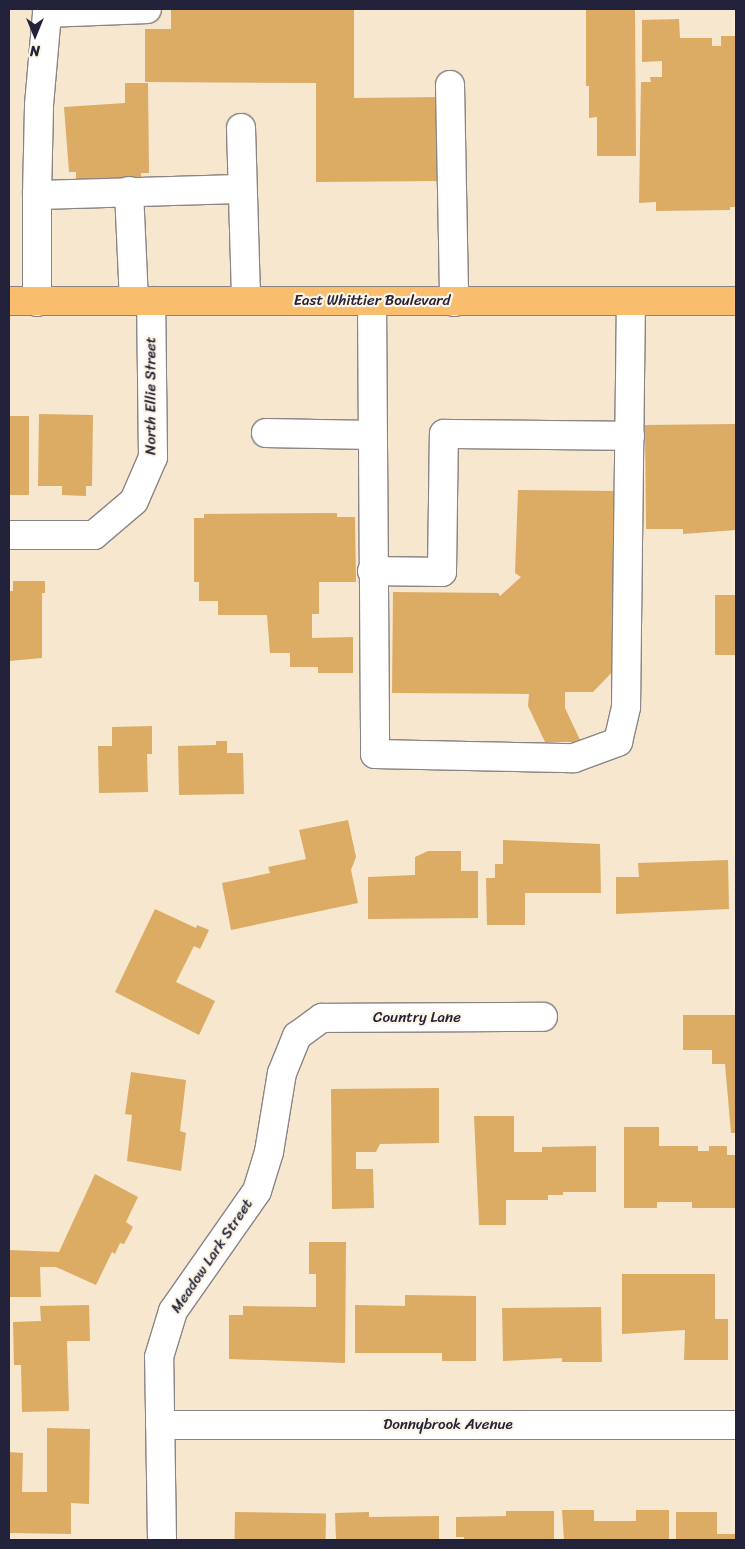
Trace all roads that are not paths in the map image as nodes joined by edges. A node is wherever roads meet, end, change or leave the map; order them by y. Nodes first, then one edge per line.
1 (147, 9) edge
2 (450, 85) dead end
3 (241, 128) dead end
4 (241, 189) junction
5 (129, 191) junction
6 (37, 195) junction
7 (142, 300) junction
8 (9, 301) edge
9 (246, 301) junction
10 (372, 301) junction
11 (736, 301) edge
12 (37, 302) junction
13 (454, 302) junction
14 (631, 302) junction
15 (266, 432) dead end
16 (372, 435) junction
17 (630, 436) junction
18 (9, 535) edge
19 (372, 571) junction
20 (543, 1017) dead end
21 (297, 1036) joint
22 (160, 1425) junction
23 (736, 1425) edge
24 (162, 1540) edge

1 - 6 street
2 - 13 street
3 - 4 street
4 - 5 street
4 - 9 street
5 - 6 street
5 - 7 street, North Ellie Street
6 - 12 street
7 - 9 main road, East Whittier Boulevard
7 - 12 main road, East Whittier Boulevard
7 - 18 street, North Ellie Street
8 - 12 main road, East Whittier Boulevard
9 - 10 main road, East Whittier Boulevard
10 - 13 main road, East Whittier Boulevard
10 - 16 street
11 - 14 main road, East Whittier Boulevard
13 - 14 main road, East Whittier Boulevard
14 - 17 street
15 - 16 street
16 - 19 street
17 - 19 street
17 - 19 street
20 - 21 street, Country Lane
21 - 22 street, Meadow Lark Street
22 - 23 street, Donnybrook Avenue
22 - 24 street, Meadow Lark Street

